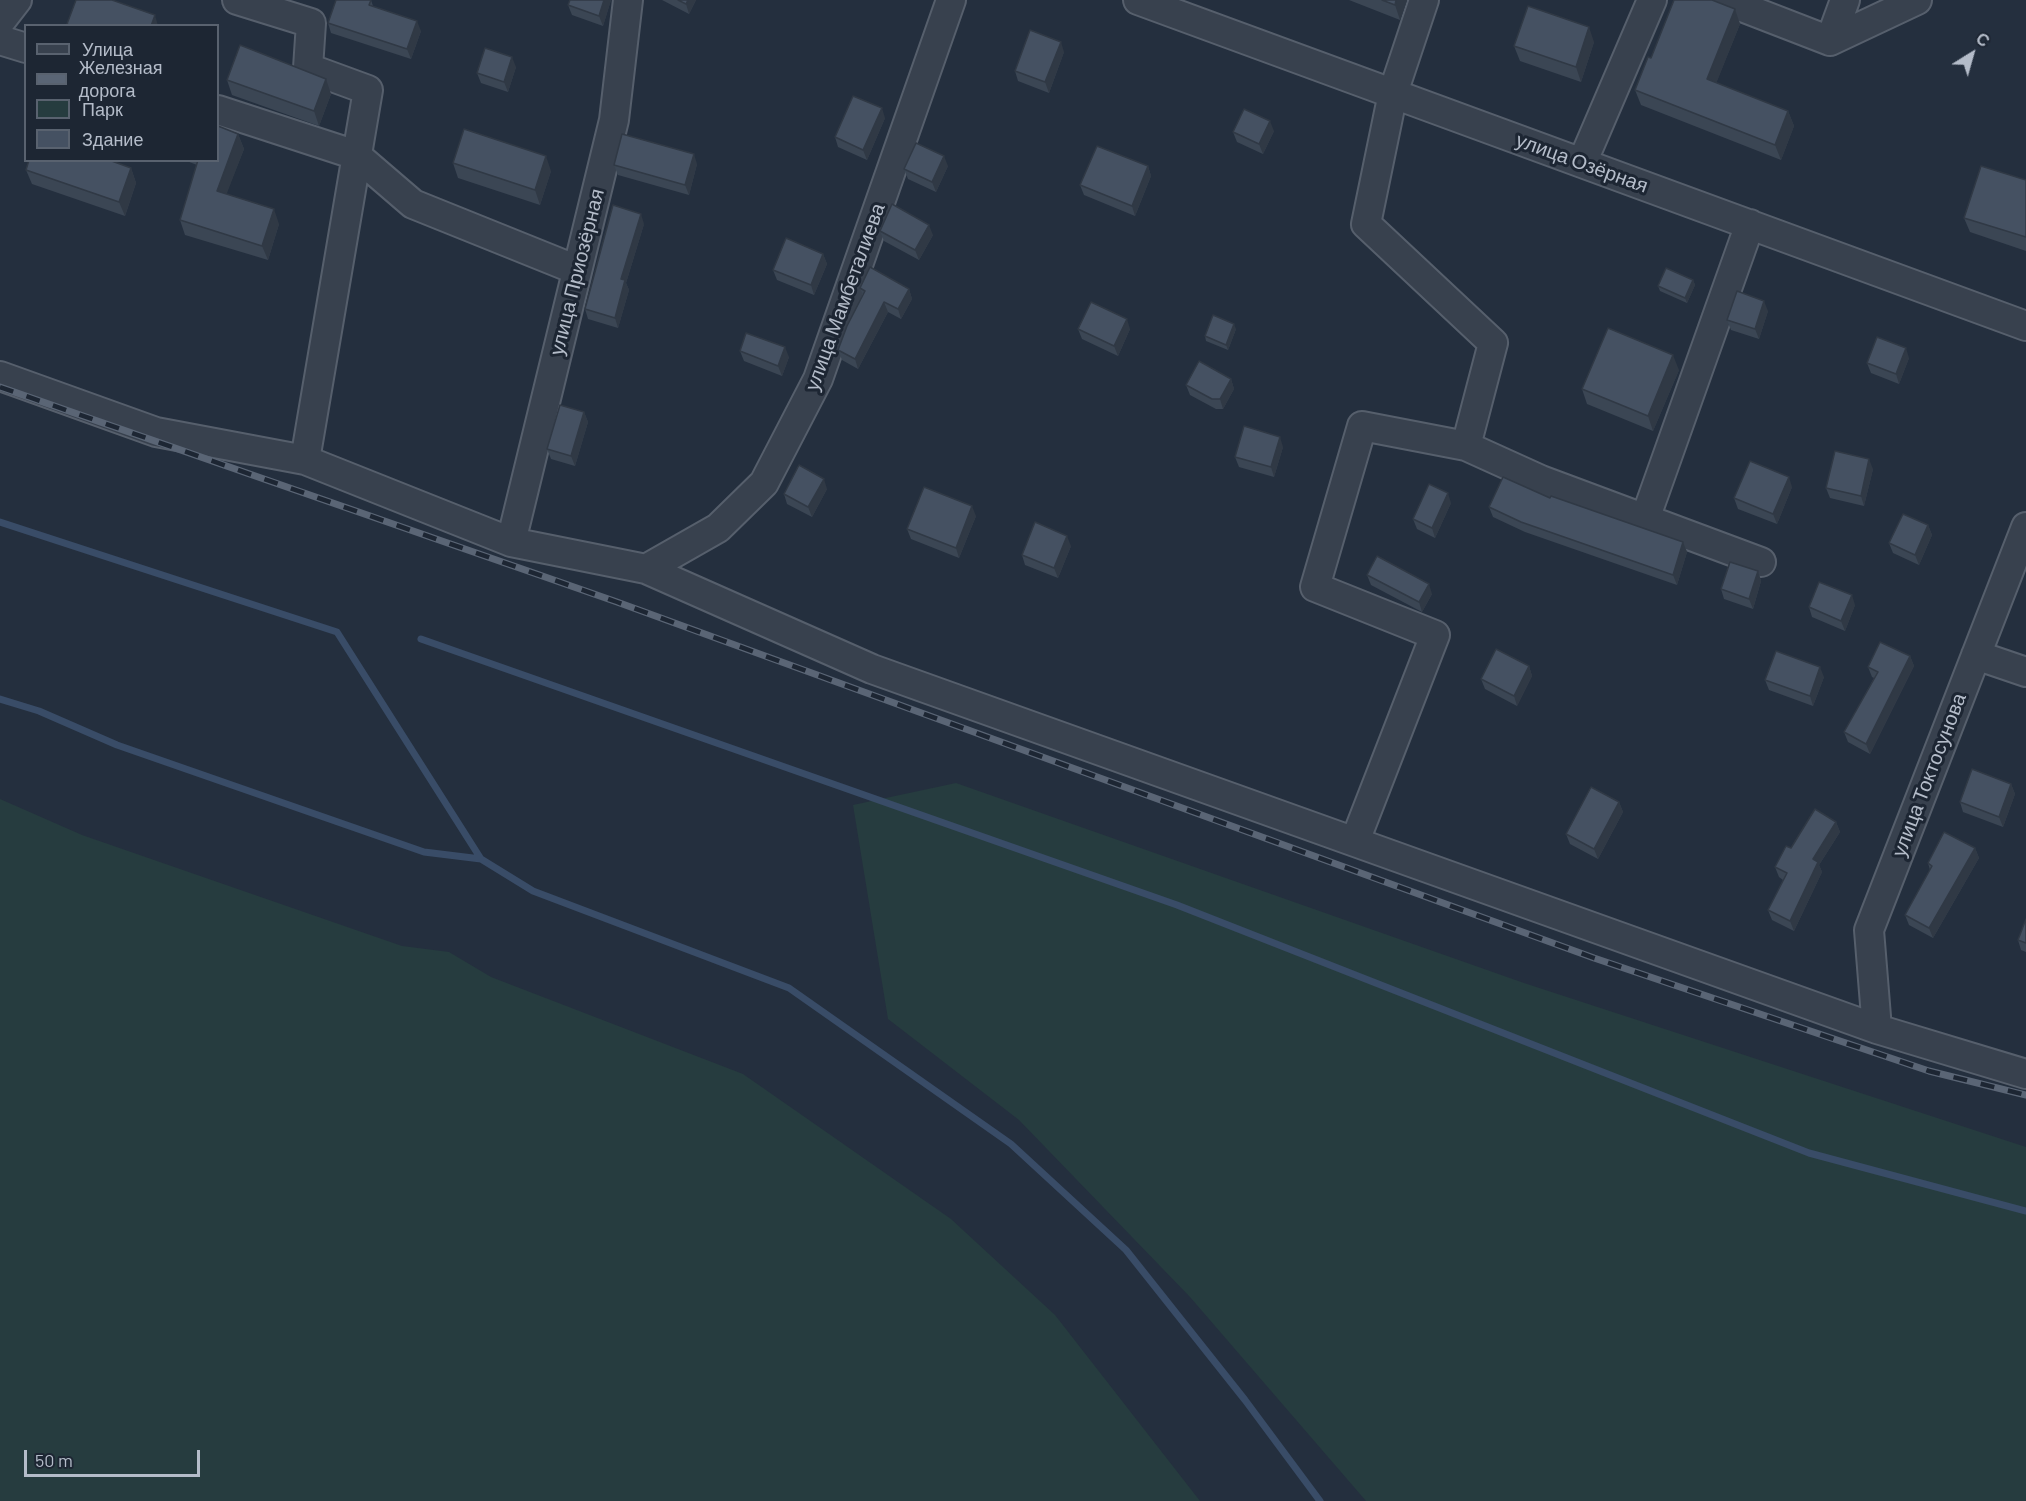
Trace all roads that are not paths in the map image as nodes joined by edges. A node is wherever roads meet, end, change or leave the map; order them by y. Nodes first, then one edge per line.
1 (16, 0) edge
2 (237, 0) edge
3 (628, 0) edge
4 (951, 0) edge
5 (1138, 0) edge
6 (1424, 0) edge
7 (1652, 0) edge
8 (1724, 0) edge
9 (1845, 0) edge
10 (1917, 0) edge
11 (0, 22) edge
12 (0, 40) edge
13 (1830, 41) junction
14 (24, 47) edge
15 (1393, 93) junction
16 (219, 110) edge
17 (356, 155) junction
18 (1582, 163) junction
19 (1750, 224) junction
20 (577, 270) junction
21 (2026, 326) edge
22 (0, 376) edge
23 (1466, 446) junction
24 (305, 460) junction
25 (1645, 519) junction
26 (2026, 527) edge
27 (511, 542) junction
28 (1761, 562) dead end
29 (645, 569) junction
30 (1976, 655) junction
31 (2026, 672) edge
32 (1354, 841) junction
33 (1877, 1029) junction
34 (2026, 1074) edge

1 - 11 street
2 - 17 street
3 - 20 street, улица Приозёрная
4 - 29 street, улица Мамбеталиева
5 - 15 street, улица Озёрная
6 - 15 street
7 - 18 street
8 - 13 street
9 - 13 street
10 - 13 street
12 - 14 street
15 - 18 street, улица Озёрная
15 - 23 street
16 - 17 street
17 - 20 street
17 - 24 street
18 - 19 street, улица Озёрная
19 - 21 street, улица Озёрная
19 - 25 street
20 - 27 street, улица Приозёрная
22 - 24 street
23 - 25 street
23 - 32 street
24 - 27 street
25 - 28 street
26 - 30 street, улица Токтосунова
27 - 29 street
29 - 32 street
30 - 31 street
30 - 33 street, улица Токтосунова
32 - 33 street
33 - 34 street

